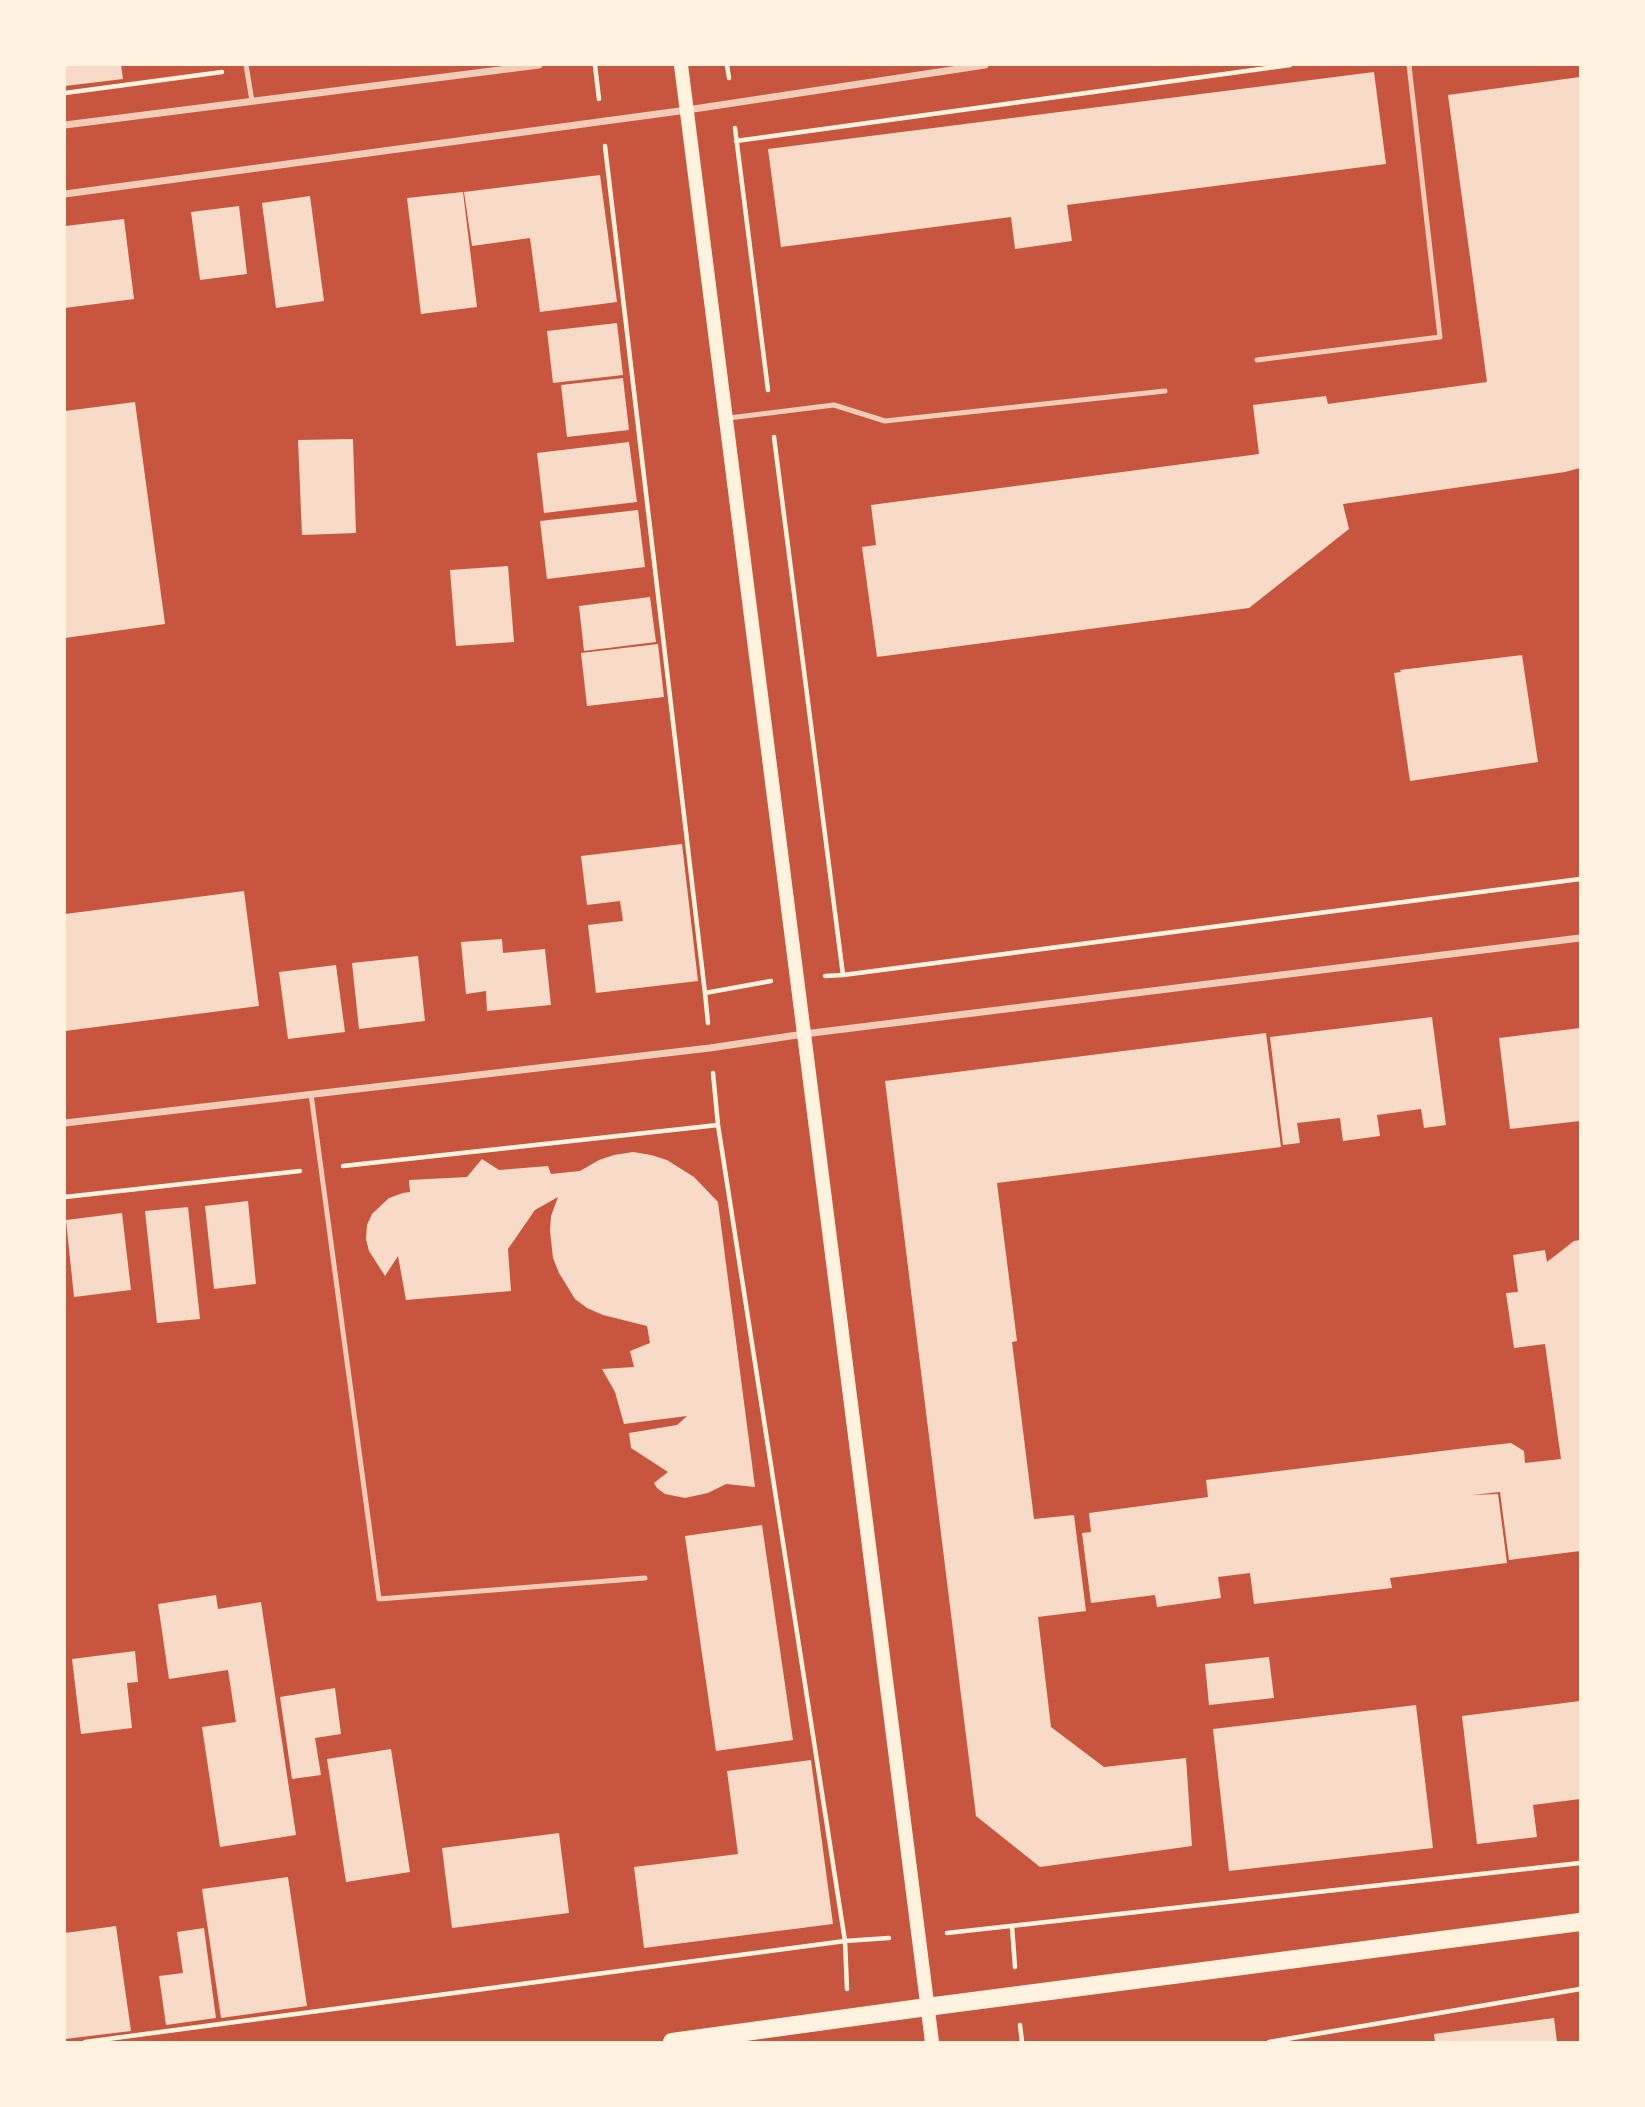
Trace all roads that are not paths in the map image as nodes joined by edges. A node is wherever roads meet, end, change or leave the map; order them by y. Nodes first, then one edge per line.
1 (539, 65) edge
2 (681, 65) edge
3 (985, 65) edge
4 (1409, 65) edge
5 (246, 66) edge
6 (252, 101) junction
7 (687, 110) junction
8 (65, 125) edge
9 (65, 194) edge
10 (1257, 360) dead end
11 (1165, 391) dead end
12 (726, 418) junction
13 (1580, 938) edge
14 (804, 1034) junction
15 (311, 1094) junction
16 (65, 1123) edge
17 (645, 1578) dead end
18 (1580, 1922) edge
19 (928, 2007) junction
20 (672, 2042) edge
21 (932, 2042) edge

1 - 6 street
2 - 7 main road
3 - 7 street
4 - 10 lane
5 - 6 lane
6 - 8 street
7 - 9 street
7 - 12 main road
11 - 12 lane
12 - 14 main road
13 - 14 street
14 - 15 street
14 - 19 main road
15 - 16 street
15 - 17 lane
18 - 19 main road
19 - 20 main road
19 - 21 main road

